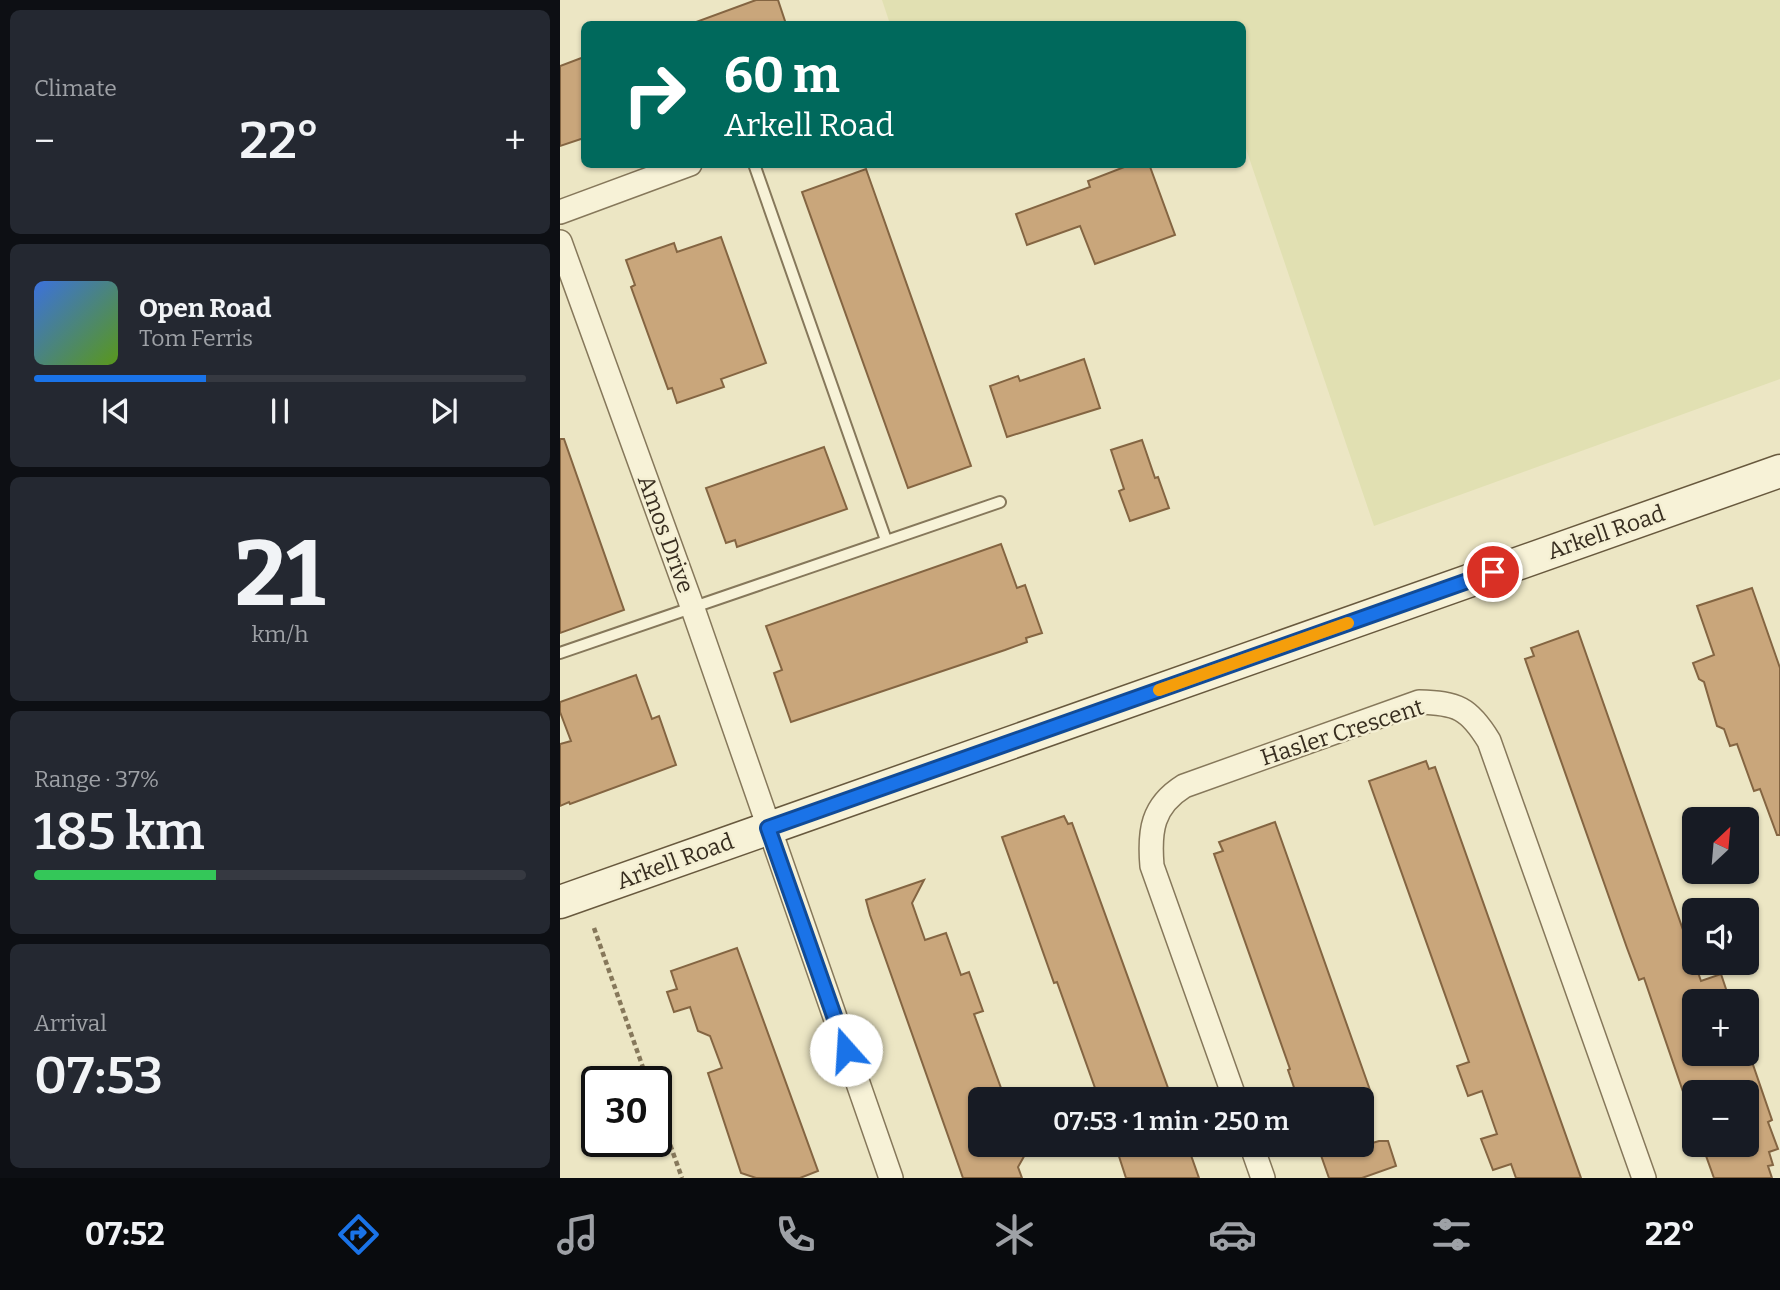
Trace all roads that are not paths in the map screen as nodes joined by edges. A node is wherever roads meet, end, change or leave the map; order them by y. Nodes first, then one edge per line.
1 (680, 168) edge
2 (755, 168) edge
3 (560, 212) edge
4 (560, 242) edge
5 (1780, 471) edge
6 (1000, 502) dead end
7 (886, 540) junction
8 (692, 606) junction
9 (560, 653) edge
10 (768, 828) junction
11 (560, 902) edge
12 (1231, 1087) edge
13 (1256, 1157) edge
14 (891, 1178) edge
15 (1263, 1178) edge
16 (1644, 1178) edge

1 - 3 street
2 - 7 lane
4 - 8 street, Amos Drive
5 - 10 main road, Arkell Road
6 - 7 lane
7 - 8 lane
8 - 9 lane
8 - 10 street, Amos Drive
10 - 11 main road, Arkell Road
10 - 14 street, Amos Drive
12 - 16 street, Hasler Crescent
13 - 15 street

